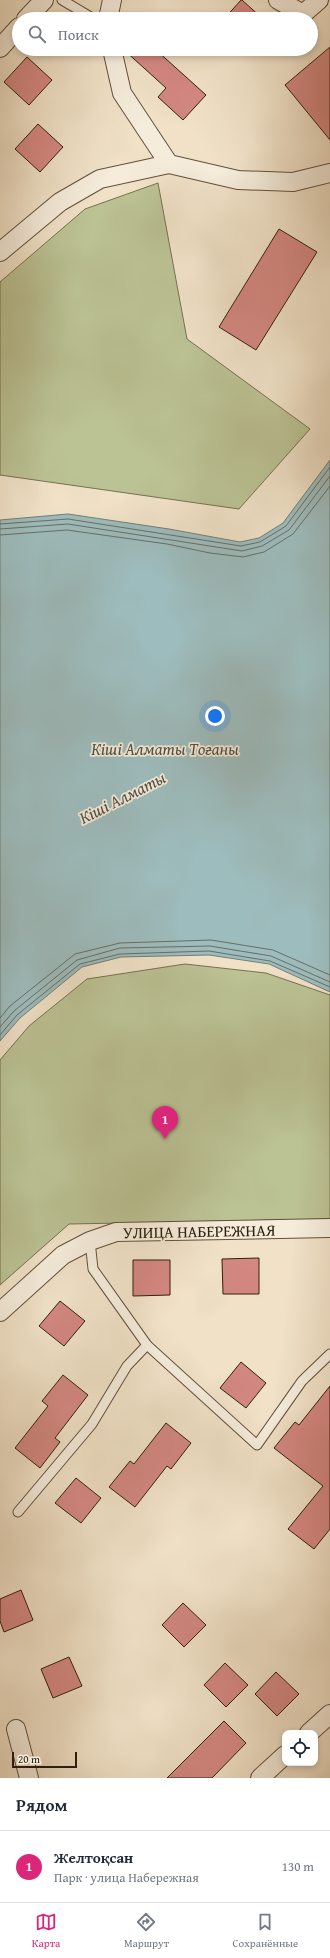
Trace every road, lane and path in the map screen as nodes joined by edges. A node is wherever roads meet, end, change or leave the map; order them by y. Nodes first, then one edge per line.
1 (44, 0) edge
2 (62, 0) edge
3 (112, 0) edge
4 (278, 0) edge
5 (319, 0) edge
6 (33, 12) edge
7 (82, 12) edge
8 (109, 12) edge
9 (300, 12) edge
10 (306, 12) edge
11 (12, 35) edge
12 (0, 48) edge
13 (114, 56) edge
14 (169, 164) junction
15 (330, 173) edge
16 (0, 252) edge
17 (330, 1228) edge
18 (90, 1241) junction
19 (0, 1312) edge
20 (147, 1346) junction
21 (330, 1354) edge
22 (18, 1512) dead end
23 (330, 1714) edge
24 (16, 1729) dead end
25 (313, 1730) edge
26 (282, 1758) edge
27 (30, 1778) edge
28 (260, 1778) edge

1 - 6 street
2 - 7 lane
3 - 8 street
4 - 9 street
5 - 10 street
11 - 12 street
13 - 14 street
14 - 15 street
14 - 16 street
17 - 18 street, УЛИЦА НАБЕРЕЖНАЯ
18 - 19 street, УЛИЦА НАБЕРЕЖНАЯ
18 - 20 lane
20 - 21 lane
20 - 22 lane
23 - 25 street
24 - 27 street
26 - 28 street

